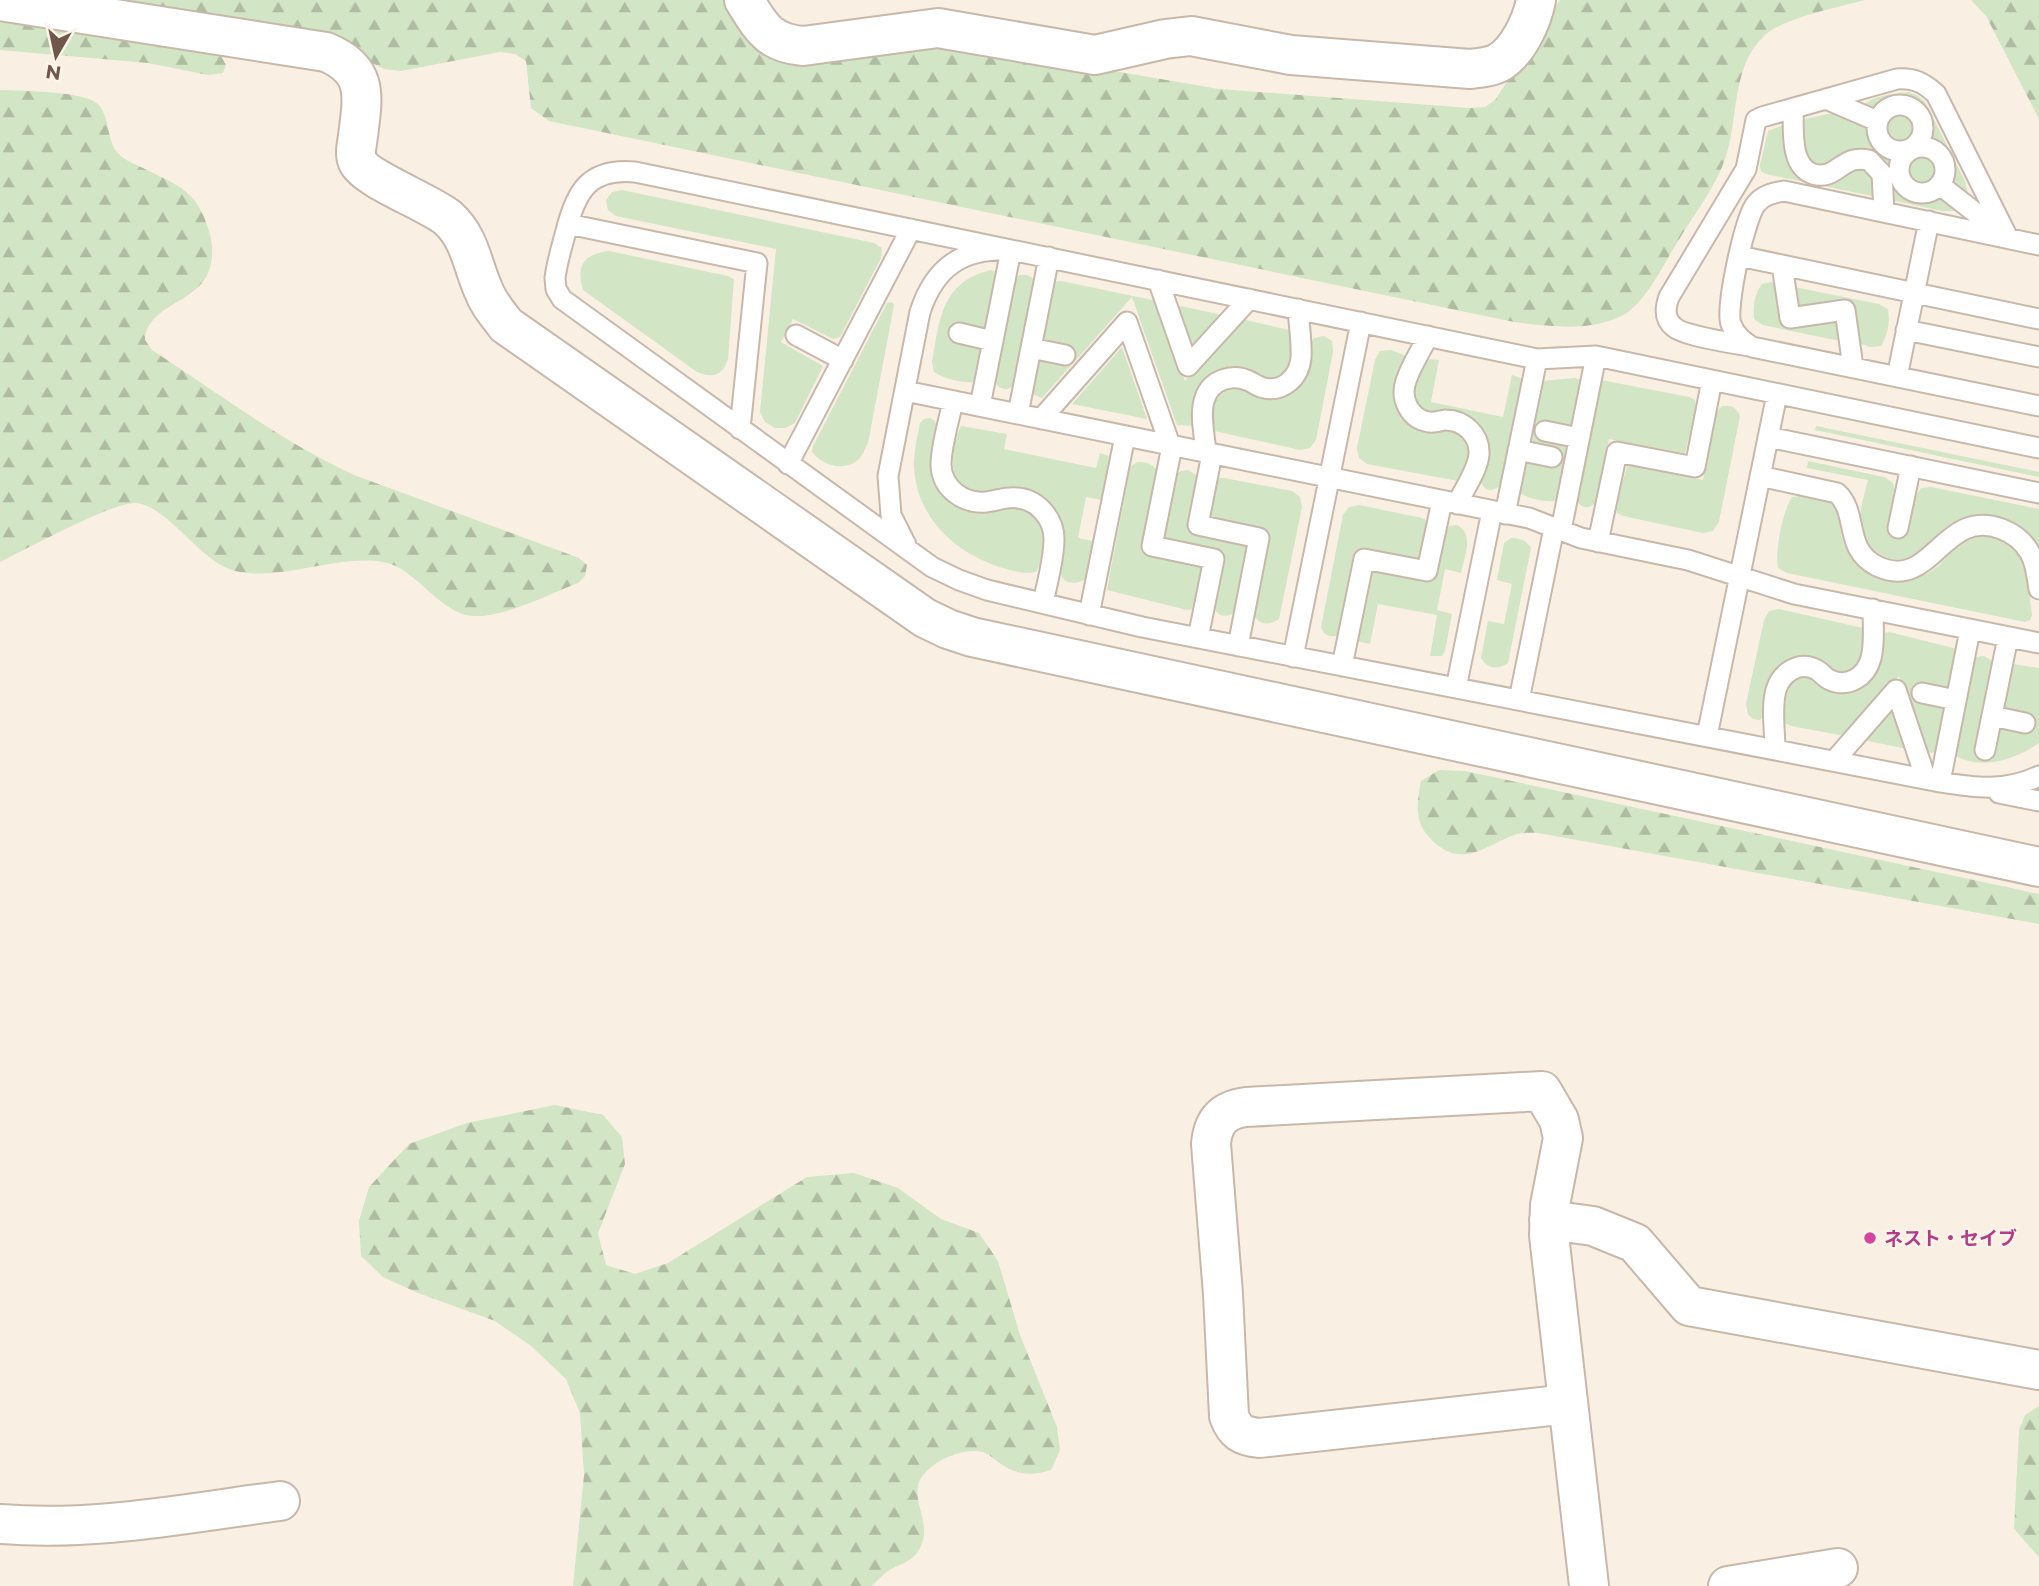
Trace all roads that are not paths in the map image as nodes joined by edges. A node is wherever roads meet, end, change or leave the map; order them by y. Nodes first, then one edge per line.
1 (744, 0) edge
2 (1536, 0) edge
3 (0, 1) edge
4 (1826, 99) junction
5 (1793, 108) junction
6 (1877, 121) junction
7 (1911, 149) junction
8 (1940, 185) junction
9 (1732, 192) junction
10 (1754, 206) junction
11 (1884, 212) junction
12 (1929, 222) junction
13 (568, 224) junction
14 (911, 229) junction
15 (2008, 238) junction
16 (2039, 245) edge
17 (1011, 250) junction
18 (1739, 256) junction
19 (1049, 257) junction
20 (1782, 265) junction
21 (1158, 280) junction
22 (1914, 293) junction
23 (1249, 299) junction
24 (1298, 309) junction
25 (2039, 319) edge
26 (1361, 322) junction
27 (1906, 330) junction
28 (959, 333) dead end
29 (796, 335) dead end
30 (1427, 336) junction
31 (993, 341) junction
32 (1031, 348) junction
33 (1763, 349) junction
34 (1065, 355) dead end
35 (1596, 356) junction
36 (2039, 357) edge
37 (1537, 359) junction
38 (843, 360) junction
39 (1853, 368) junction
40 (1897, 377) junction
41 (1712, 380) junction
42 (905, 391) junction
43 (1777, 394) junction
44 (953, 401) junction
45 (979, 406) junction
46 (2039, 406) edge
47 (1017, 414) junction
48 (1041, 419) junction
49 (740, 429) junction
50 (1545, 431) dead end
51 (1125, 436) junction
52 (1768, 437) junction
53 (1579, 438) junction
54 (1171, 445) junction
55 (2039, 448) edge
56 (1518, 450) junction
57 (1209, 453) junction
58 (1552, 457) dead end
59 (789, 464) junction
60 (1911, 466) junction
61 (1760, 476) junction
62 (1330, 478) junction
63 (2039, 493) edge
64 (1449, 502) junction
65 (1499, 512) junction
66 (1898, 528) dead end
67 (1557, 529) junction
68 (1598, 542) junction
69 (908, 549) junction
70 (1740, 576) junction
71 (2039, 589) edge
72 (1043, 603) junction
73 (1873, 609) junction
74 (1089, 615) junction
75 (1970, 630) junction
76 (2008, 637) junction
77 (1198, 638) junction
78 (2039, 643) edge
79 (1238, 646) junction
80 (1293, 657) junction
81 (1342, 666) junction
82 (1456, 688) junction
83 (1922, 693) dead end
84 (1519, 700) junction
85 (1956, 700) junction
86 (1992, 716) junction
87 (2025, 723) dead end
88 (1707, 736) junction
89 (1775, 750) junction
90 (1985, 750) dead end
91 (1834, 761) junction
92 (2039, 776) edge
93 (1933, 780) junction
94 (1968, 787) junction
95 (2039, 801) edge
96 (2039, 867) edge
97 (1549, 1220) junction
98 (2039, 1370) edge
99 (1568, 1404) junction
100 (280, 1501) dead end
101 (0, 1524) edge
102 (1839, 1568) dead end
103 (1589, 1586) edge
104 (1728, 1586) edge

1 - 2 street
3 - 96 street
4 - 5 lane
4 - 6 lane
4 - 15 lane
5 - 9 lane
5 - 11 lane
6 - 7 lane
6 - 7 lane
7 - 8 lane
7 - 8 lane
8 - 15 lane
9 - 10 lane
9 - 33 lane
10 - 11 lane
10 - 18 lane
11 - 12 lane
12 - 15 lane
12 - 22 lane
13 - 14 lane
13 - 49 lane
13 - 49 lane
14 - 17 lane
14 - 38 lane
15 - 16 lane
17 - 19 lane
17 - 31 lane
17 - 42 lane
18 - 20 lane
18 - 33 lane
19 - 21 lane
19 - 32 lane
20 - 22 lane
20 - 39 lane
21 - 23 lane
21 - 23 lane
22 - 25 lane
22 - 27 lane
23 - 24 lane
24 - 26 lane
24 - 57 lane
26 - 30 lane
26 - 62 lane
27 - 36 lane
27 - 40 lane
28 - 31 lane
29 - 38 lane
30 - 37 lane
30 - 64 lane
31 - 45 lane
32 - 34 lane
32 - 47 lane
33 - 39 lane
35 - 37 lane
35 - 41 lane
35 - 53 lane
37 - 56 lane
38 - 59 lane
39 - 40 lane
40 - 46 lane
41 - 43 lane
41 - 68 lane
42 - 44 lane
42 - 69 lane
43 - 52 lane
43 - 55 lane
44 - 45 lane
44 - 72 lane
45 - 47 lane
47 - 48 lane
48 - 51 lane
48 - 54 lane
49 - 59 lane
50 - 53 lane
51 - 54 lane
51 - 74 lane
52 - 60 lane
52 - 61 lane
53 - 67 lane
54 - 57 lane
54 - 77 lane
56 - 58 lane
56 - 65 lane
57 - 62 lane
57 - 79 lane
59 - 69 lane
60 - 63 lane
60 - 66 lane
61 - 70 lane
61 - 71 lane
62 - 64 lane
62 - 80 lane
64 - 65 lane
64 - 81 lane
65 - 67 lane
65 - 82 lane
67 - 68 lane
67 - 84 lane
68 - 70 lane
69 - 72 lane
70 - 73 lane
70 - 88 lane
72 - 74 lane
73 - 75 lane
73 - 89 lane
74 - 77 lane
75 - 76 lane
75 - 85 lane
76 - 78 lane
76 - 86 lane
77 - 79 lane
79 - 80 lane
80 - 81 lane
81 - 82 lane
82 - 84 lane
83 - 85 lane
84 - 88 lane
85 - 93 lane
86 - 87 lane
86 - 90 lane
88 - 89 lane
89 - 91 lane
91 - 93 lane
91 - 93 lane
92 - 94 lane
93 - 94 lane
94 - 95 lane
97 - 98 street
97 - 99 street
97 - 99 street
99 - 103 street
100 - 101 street
102 - 104 street

